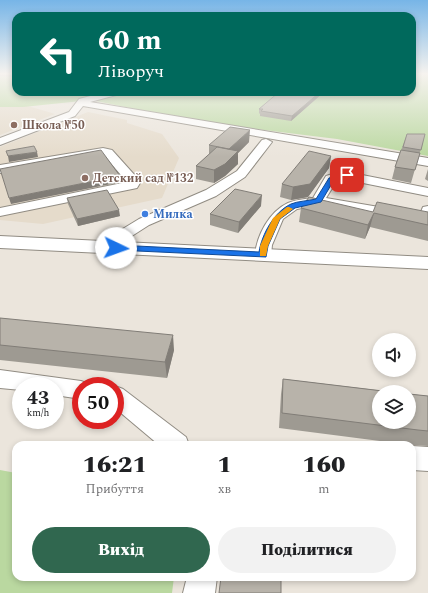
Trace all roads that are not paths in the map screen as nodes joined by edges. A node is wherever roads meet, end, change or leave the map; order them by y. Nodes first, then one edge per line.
1 (81, 102) joint
2 (0, 142) edge
3 (266, 142) dead end
4 (428, 162) edge
5 (0, 169) edge
6 (428, 192) edge
7 (318, 201) junction
8 (428, 210) edge
9 (0, 212) edge
10 (0, 242) edge
11 (104, 247) junction
12 (263, 255) junction
13 (428, 263) edge
14 (0, 379) edge
15 (12, 381) edge
16 (124, 402) edge
17 (172, 441) edge
18 (416, 458) edge
19 (428, 459) edge
20 (201, 581) edge
21 (199, 593) edge

1 - 2 street
1 - 4 street
3 - 11 street
5 - 9 street
6 - 7 street
7 - 8 street
7 - 12 street
10 - 11 main road
11 - 12 main road
12 - 13 main road
14 - 15 street
16 - 17 street
18 - 19 street
20 - 21 street

